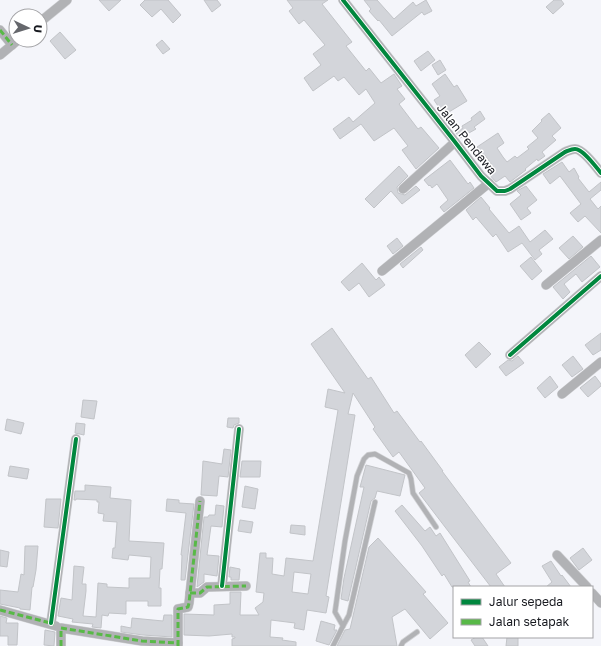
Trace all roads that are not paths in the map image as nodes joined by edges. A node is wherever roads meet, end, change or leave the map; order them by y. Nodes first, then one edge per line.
1 (67, 0) edge
2 (343, 0) edge
3 (48, 15) edge
4 (0, 30) edge
5 (8, 36) edge
6 (8, 48) edge
7 (0, 55) edge
8 (455, 142) junction
9 (601, 173) edge
10 (489, 183) junction
11 (403, 189) dead end
12 (601, 240) edge
13 (382, 270) dead end
14 (601, 276) edge
15 (546, 285) dead end
16 (510, 355) dead end
17 (601, 362) edge
18 (562, 394) dead end
19 (239, 429) dead end
20 (76, 439) dead end
21 (200, 501) dead end
22 (375, 502) dead end
23 (436, 527) dead end
24 (557, 555) dead end
25 (222, 586) junction
26 (246, 586) dead end
27 (586, 586) edge
28 (190, 593) junction
29 (593, 594) edge
30 (601, 603) edge
31 (0, 610) edge
32 (51, 623) junction
33 (342, 626) junction
34 (62, 628) junction
35 (417, 632) dead end
36 (178, 645) edge
37 (61, 646) edge
38 (333, 646) edge
39 (401, 646) edge

1 - 3 street
2 - 8 street, Jalan Pendawa
4 - 5 street
6 - 7 street
8 - 10 street, Jalan Pendawa
8 - 11 street
9 - 10 street, Jalan Pendawa
10 - 13 street
12 - 15 street
14 - 16 street
17 - 18 street
19 - 25 street
20 - 32 street
21 - 28 street
22 - 33 lane
23 - 33 lane
24 - 27 street
25 - 26 street
25 - 28 street
28 - 36 street
29 - 30 street
31 - 32 street
32 - 34 street
33 - 38 lane
34 - 36 street
34 - 37 street
35 - 39 lane

